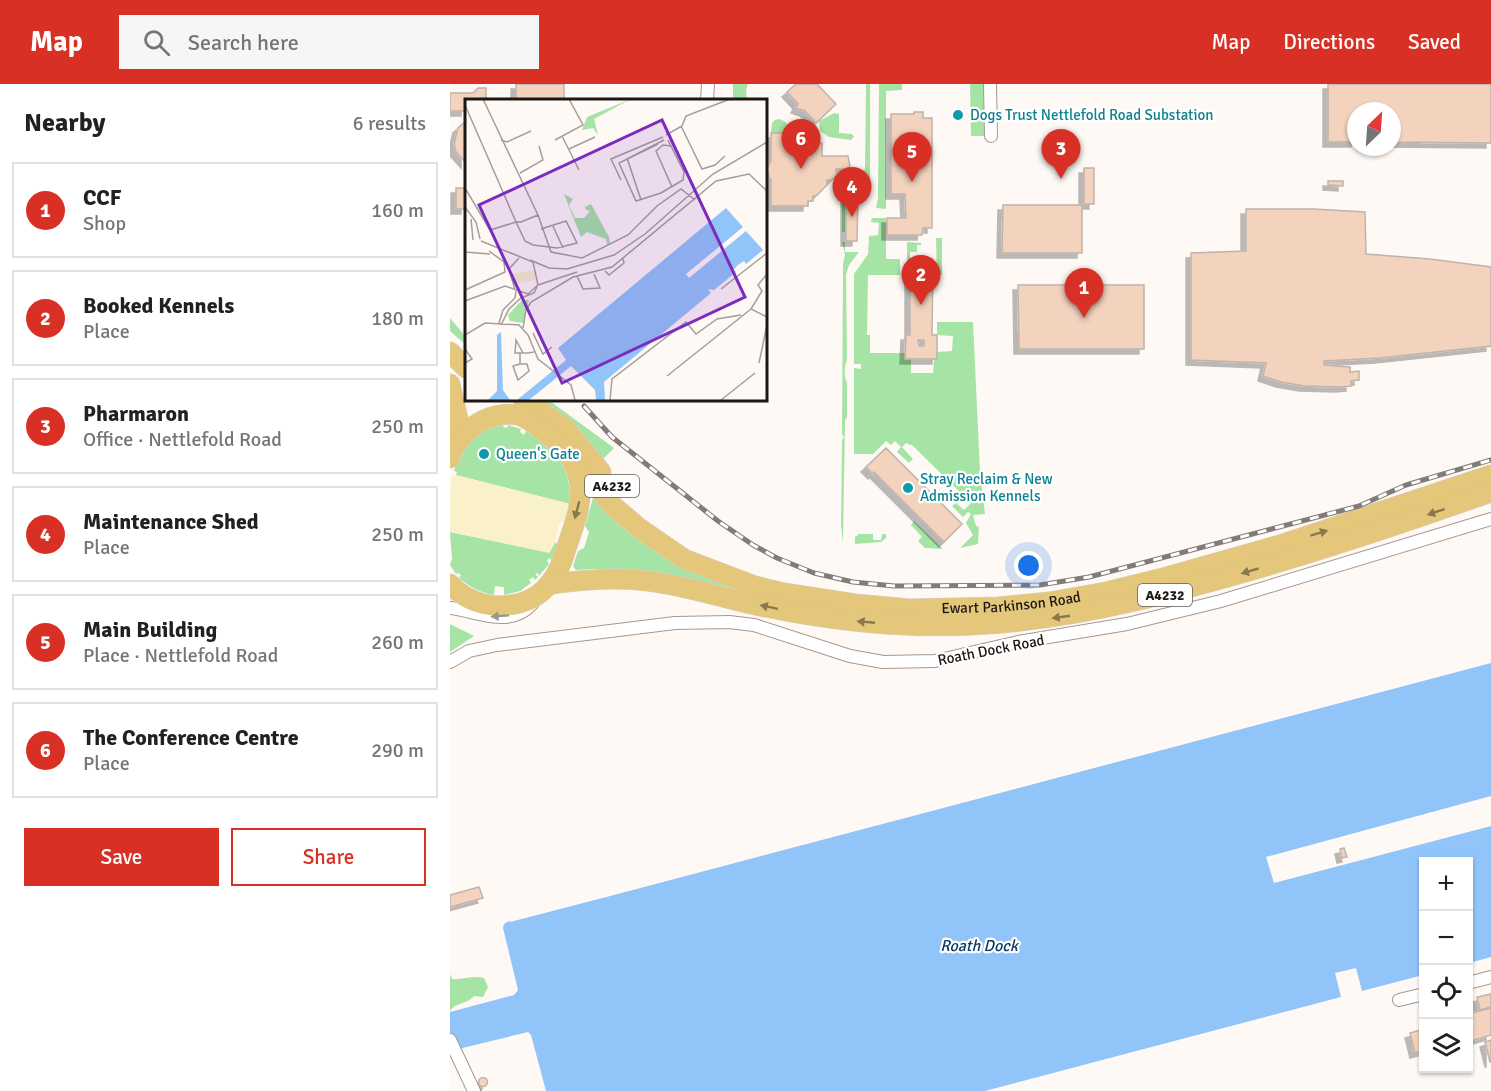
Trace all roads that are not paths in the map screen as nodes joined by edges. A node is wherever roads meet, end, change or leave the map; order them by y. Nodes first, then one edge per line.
1 (990, 84) edge
2 (991, 136) dead end
3 (450, 337) edge
4 (450, 351) edge
5 (465, 352) edge
6 (465, 367) edge
7 (450, 384) edge
8 (503, 400) edge
9 (521, 407) edge
10 (566, 450) junction
11 (451, 452) edge
12 (1491, 476) edge
13 (1491, 492) edge
14 (1491, 519) edge
15 (707, 568) junction
16 (450, 584) edge
17 (547, 587) junction
18 (450, 608) edge
19 (828, 610) junction
20 (450, 662) edge
21 (1491, 977) edge
22 (1473, 982) edge
23 (1419, 995) edge
24 (1399, 1000) dead end
25 (450, 1040) edge
26 (472, 1087) edge

1 - 2 street
3 - 5 main road
4 - 6 main road
7 - 11 main road
8 - 9 main road
9 - 10 main road, Ewart Parkinson Road
9 - 11 main road
9 - 15 main road, A4232
10 - 15 main road, Ewart Parkinson Road / A4232
10 -> 17 main road
19 -> 12 main road, Ewart Parkinson Road / A4232
13 -> 19 main road, Ewart Parkinson Road / A4232
14 - 20 street, Roath Dock Road
15 - 19 main road, Ewart Parkinson Road / A4232
16 - 17 main road, Ewart Parkinson Road
17 -> 18 street
19 -> 17 main road, Ewart Parkinson Road / A4232
21 - 22 street
23 - 24 street
25 - 26 street

